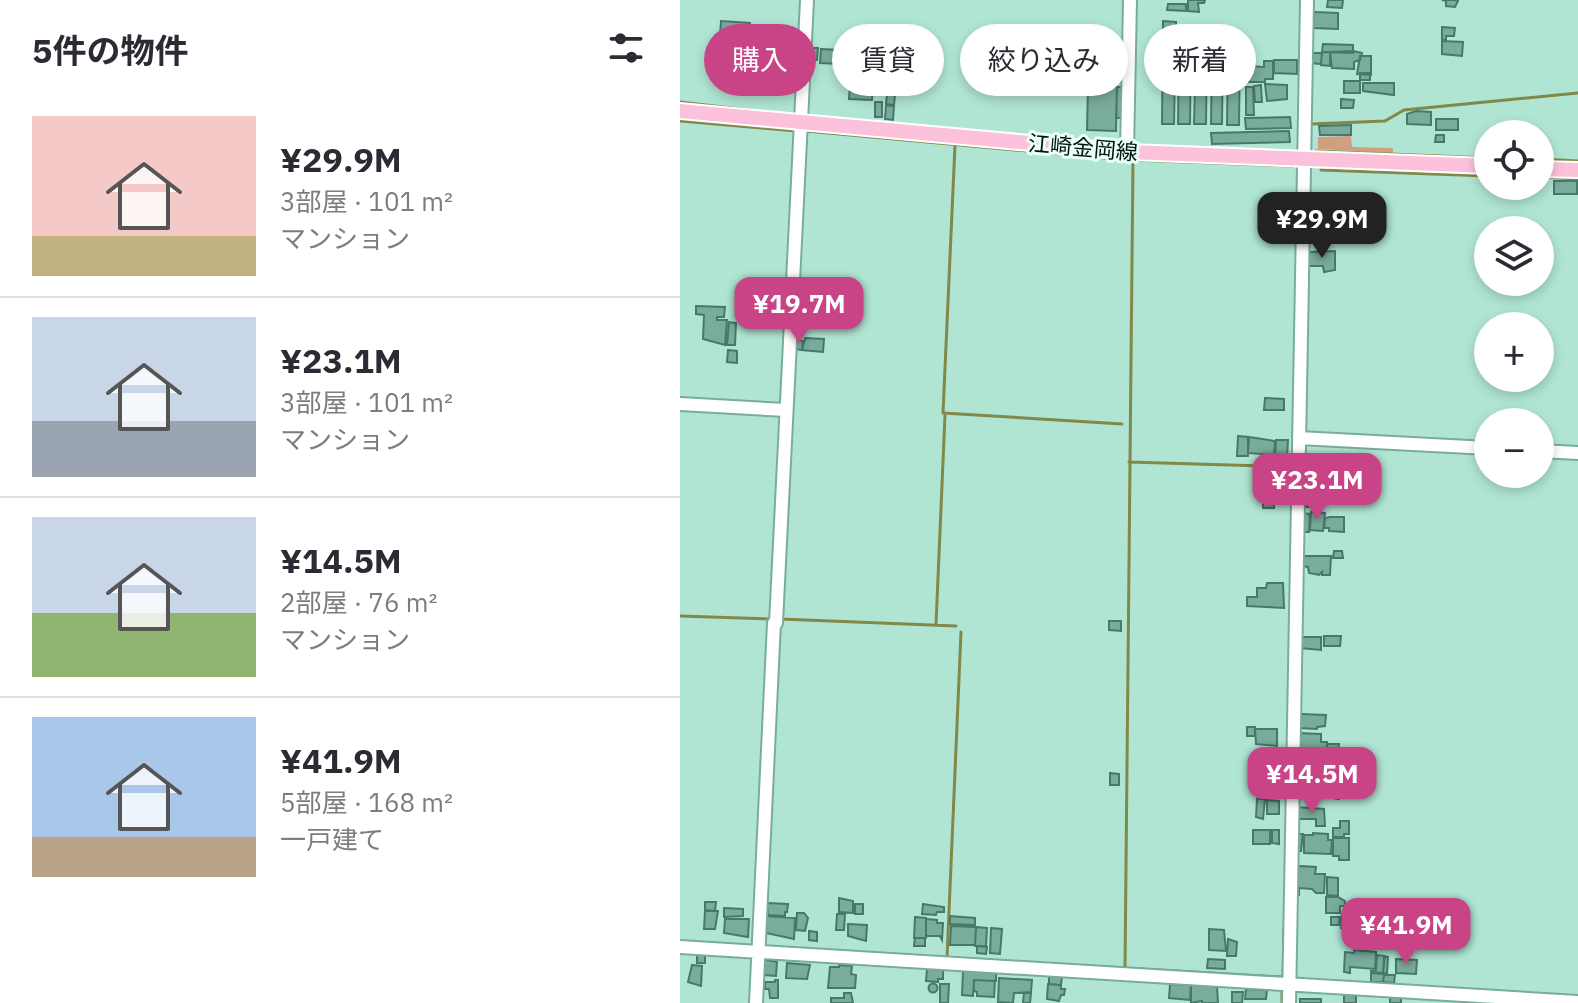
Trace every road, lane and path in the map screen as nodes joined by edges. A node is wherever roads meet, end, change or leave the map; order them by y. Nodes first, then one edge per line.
1 (807, 0) edge
2 (1130, 0) edge
3 (1307, 0) edge
4 (680, 111) edge
5 (802, 122) junction
6 (1127, 152) junction
7 (1303, 159) junction
8 (1474, 165) edge
9 (1554, 169) edge
10 (1578, 170) edge
11 (680, 404) edge
12 (786, 410) junction
13 (1299, 438) junction
14 (1474, 447) edge
15 (1554, 452) edge
16 (1578, 453) edge
17 (680, 947) edge
18 (758, 948) junction
19 (1290, 984) junction
20 (1578, 1002) edge
21 (756, 1003) edge
22 (1289, 1003) edge

1 - 5 street
2 - 6 street
3 - 7 street
4 - 5 main road, 江崎金岡線
5 - 6 main road, 江崎金岡線
5 - 12 street
6 - 7 main road, 江崎金岡線
7 - 8 main road, 江崎金岡線
7 - 13 street
9 - 10 main road
11 - 12 street
12 - 18 street
13 - 14 street
13 - 19 street
15 - 16 street
17 - 18 street
18 - 19 street
18 - 21 street
19 - 20 street
19 - 22 street

